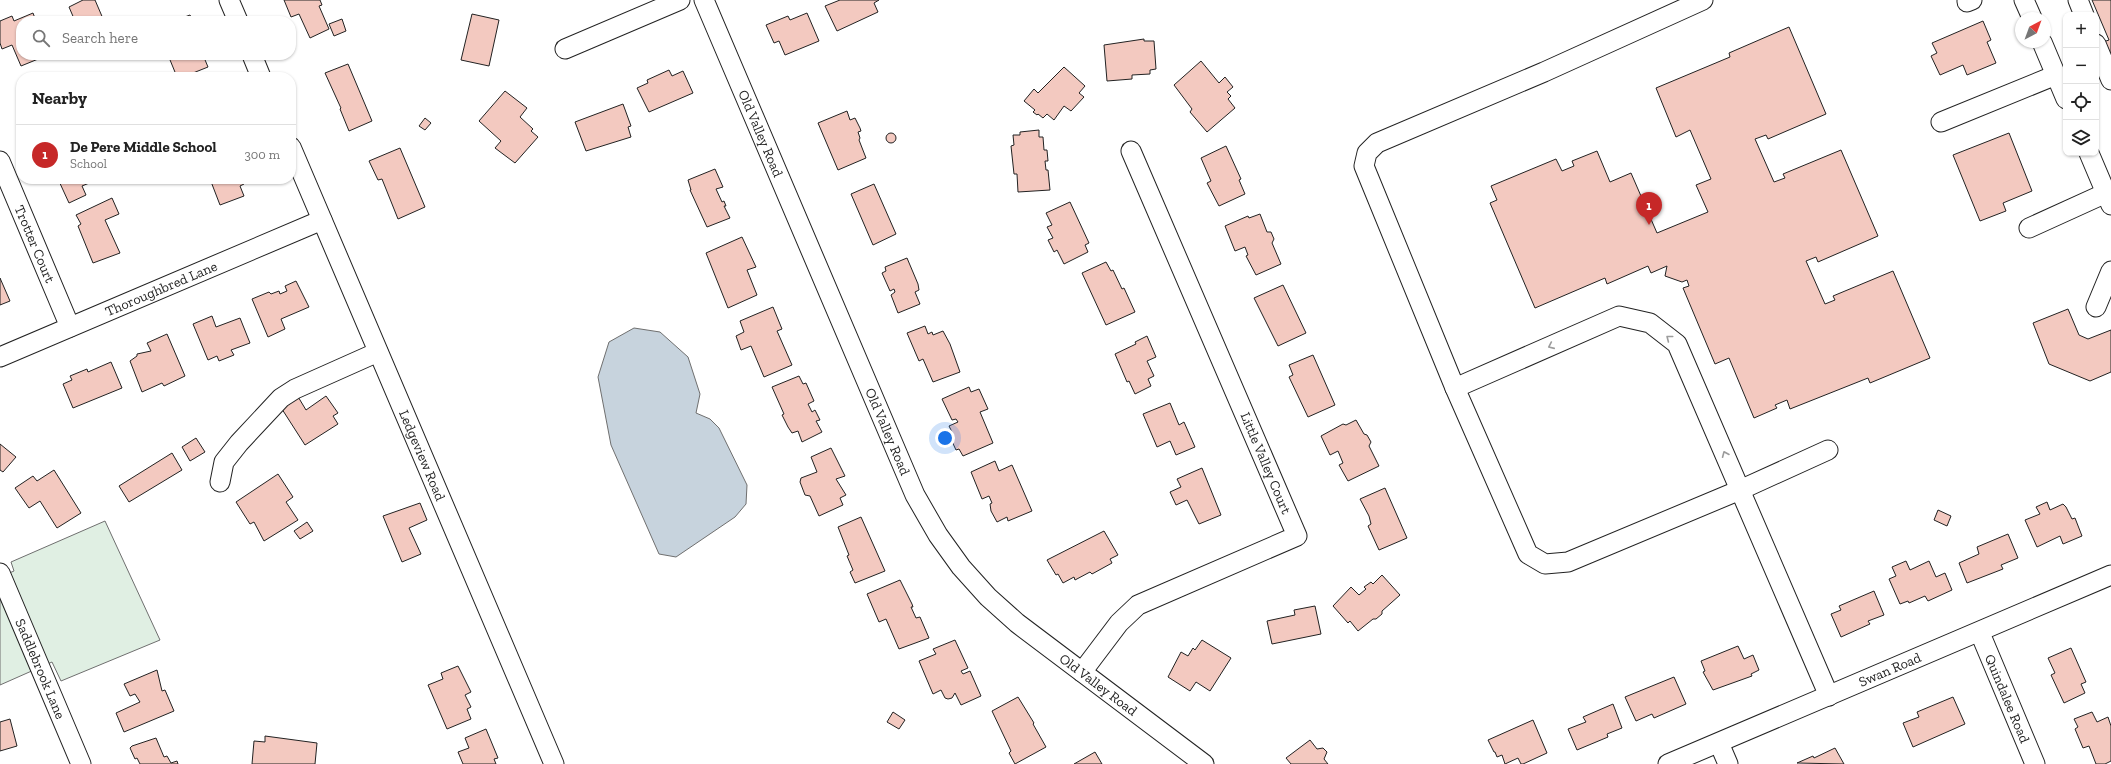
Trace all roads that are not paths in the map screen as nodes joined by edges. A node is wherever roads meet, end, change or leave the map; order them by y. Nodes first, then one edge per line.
1 (229, 0) edge
2 (680, 0) edge
3 (704, 0) edge
4 (1703, 0) edge
5 (2024, 0) edge
6 (2078, 0) edge
7 (2029, 12) edge
8 (2083, 12) edge
9 (236, 16) edge
10 (2044, 48) edge
11 (2098, 48) edge
12 (565, 49) dead end
13 (254, 60) edge
14 (260, 72) edge
15 (2056, 76) junction
16 (2111, 80) edge
17 (2063, 92) edge
18 (1941, 122) dead end
19 (1131, 151) dead end
20 (2090, 156) edge
21 (296, 159) edge
22 (0, 161) edge
23 (2108, 199) edge
24 (322, 220) junction
25 (2029, 228) dead end
26 (2111, 271) edge
27 (2096, 306) dead end
28 (70, 327) junction
29 (378, 352) junction
30 (0, 358) edge
31 (1456, 388) junction
32 (1828, 450) dead end
33 (220, 482) dead end
34 (1740, 490) junction
35 (0, 573) edge
36 (2111, 575) edge
37 (1980, 633) junction
38 (1082, 672) junction
39 (1829, 696) junction
40 (1719, 743) junction
41 (81, 764) edge
42 (554, 764) edge
43 (1204, 764) edge
44 (1668, 764) edge
45 (1728, 764) edge
46 (2036, 764) edge

1 - 9 street
2 - 12 street
3 - 38 street, Old Valley Road
4 - 31 street
5 - 7 street
6 - 8 street
10 - 15 street
11 - 16 street
13 - 14 street
15 - 17 street
15 - 18 street
19 - 38 street, Little Valley Court
20 - 23 street
21 - 24 street, Ledgeview Road
22 - 28 street, Trotter Court
23 - 25 street
24 - 28 street, Thoroughbred Lane
24 - 29 street, Ledgeview Road
26 - 27 street
28 - 30 street, Thoroughbred Lane
29 - 33 street
29 - 42 street, Ledgeview Road
34 -> 31 street
31 - 34 street
32 - 34 street
34 - 39 street
35 - 41 street, Saddlebrook Lane
36 - 37 street, Swan Road
37 - 39 street, Swan Road
37 - 46 street, Quindalee Road
38 - 43 street, Old Valley Road
39 - 40 street, Swan Road
40 - 44 street, Swan Road
40 - 45 street

